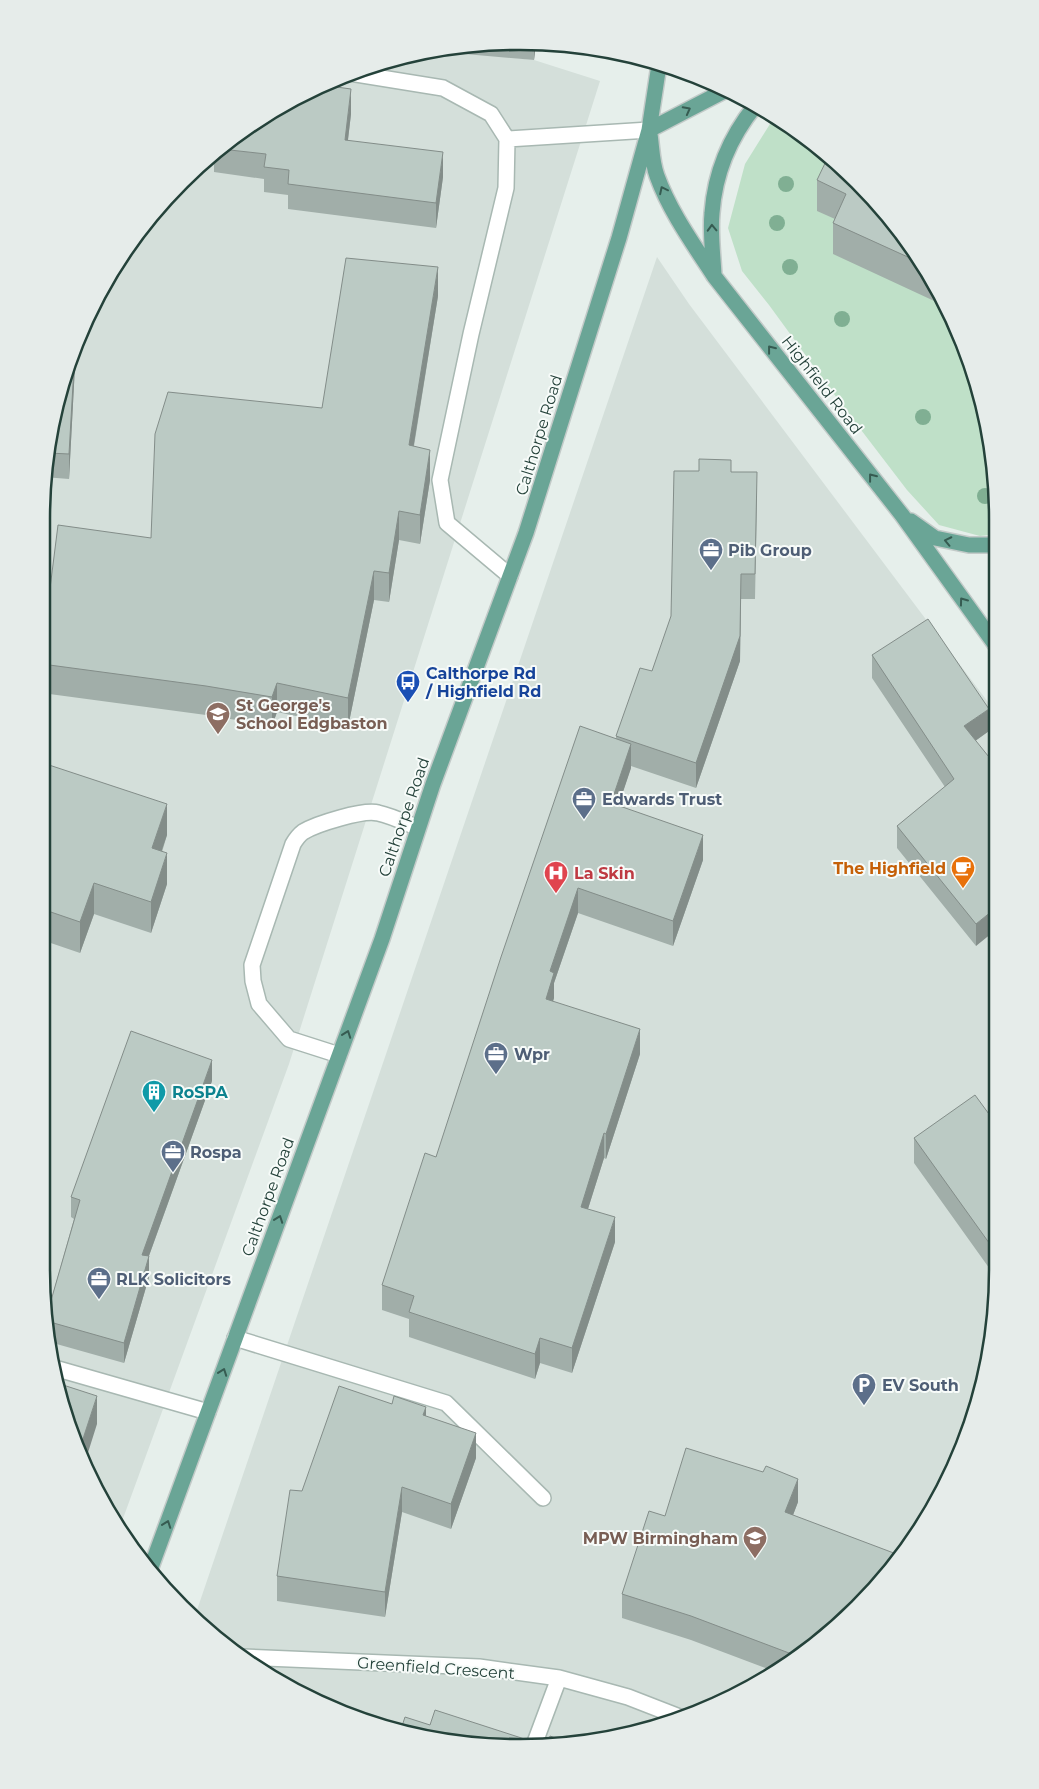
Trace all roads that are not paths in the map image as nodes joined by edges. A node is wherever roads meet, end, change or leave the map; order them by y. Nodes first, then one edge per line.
1 (658, 71) edge
2 (365, 76) edge
3 (718, 94) edge
4 (751, 112) edge
5 (649, 130) junction
6 (507, 138) junction
7 (714, 276) junction
8 (902, 515) junction
9 (989, 545) edge
10 (510, 576) junction
11 (989, 637) edge
12 (418, 828) junction
13 (339, 1055) junction
14 (235, 1338) junction
15 (61, 1370) edge
16 (208, 1412) junction
17 (543, 1498) dead end
18 (153, 1562) edge
19 (256, 1658) edge
20 (560, 1678) junction
21 (671, 1714) edge
22 (537, 1738) edge

1 - 5 main road, Calthorpe Road
2 - 6 street
5 -> 3 main road
7 -> 4 main road
5 - 6 street
7 -> 5 main road, Highfield Road
5 - 10 main road, Calthorpe Road
6 - 10 street
8 -> 7 main road, Highfield Road
9 -> 8 main road
11 -> 8 main road, Highfield Road
10 - 12 main road, Calthorpe Road
13 -> 12 main road, Calthorpe Road
12 - 13 street
14 -> 13 main road, Calthorpe Road
16 -> 14 main road, Calthorpe Road
14 - 17 street
15 - 16 street
18 -> 16 main road, Calthorpe Road
19 - 20 street, Greenfield Crescent
20 - 21 street, Greenfield Crescent
20 - 22 street

